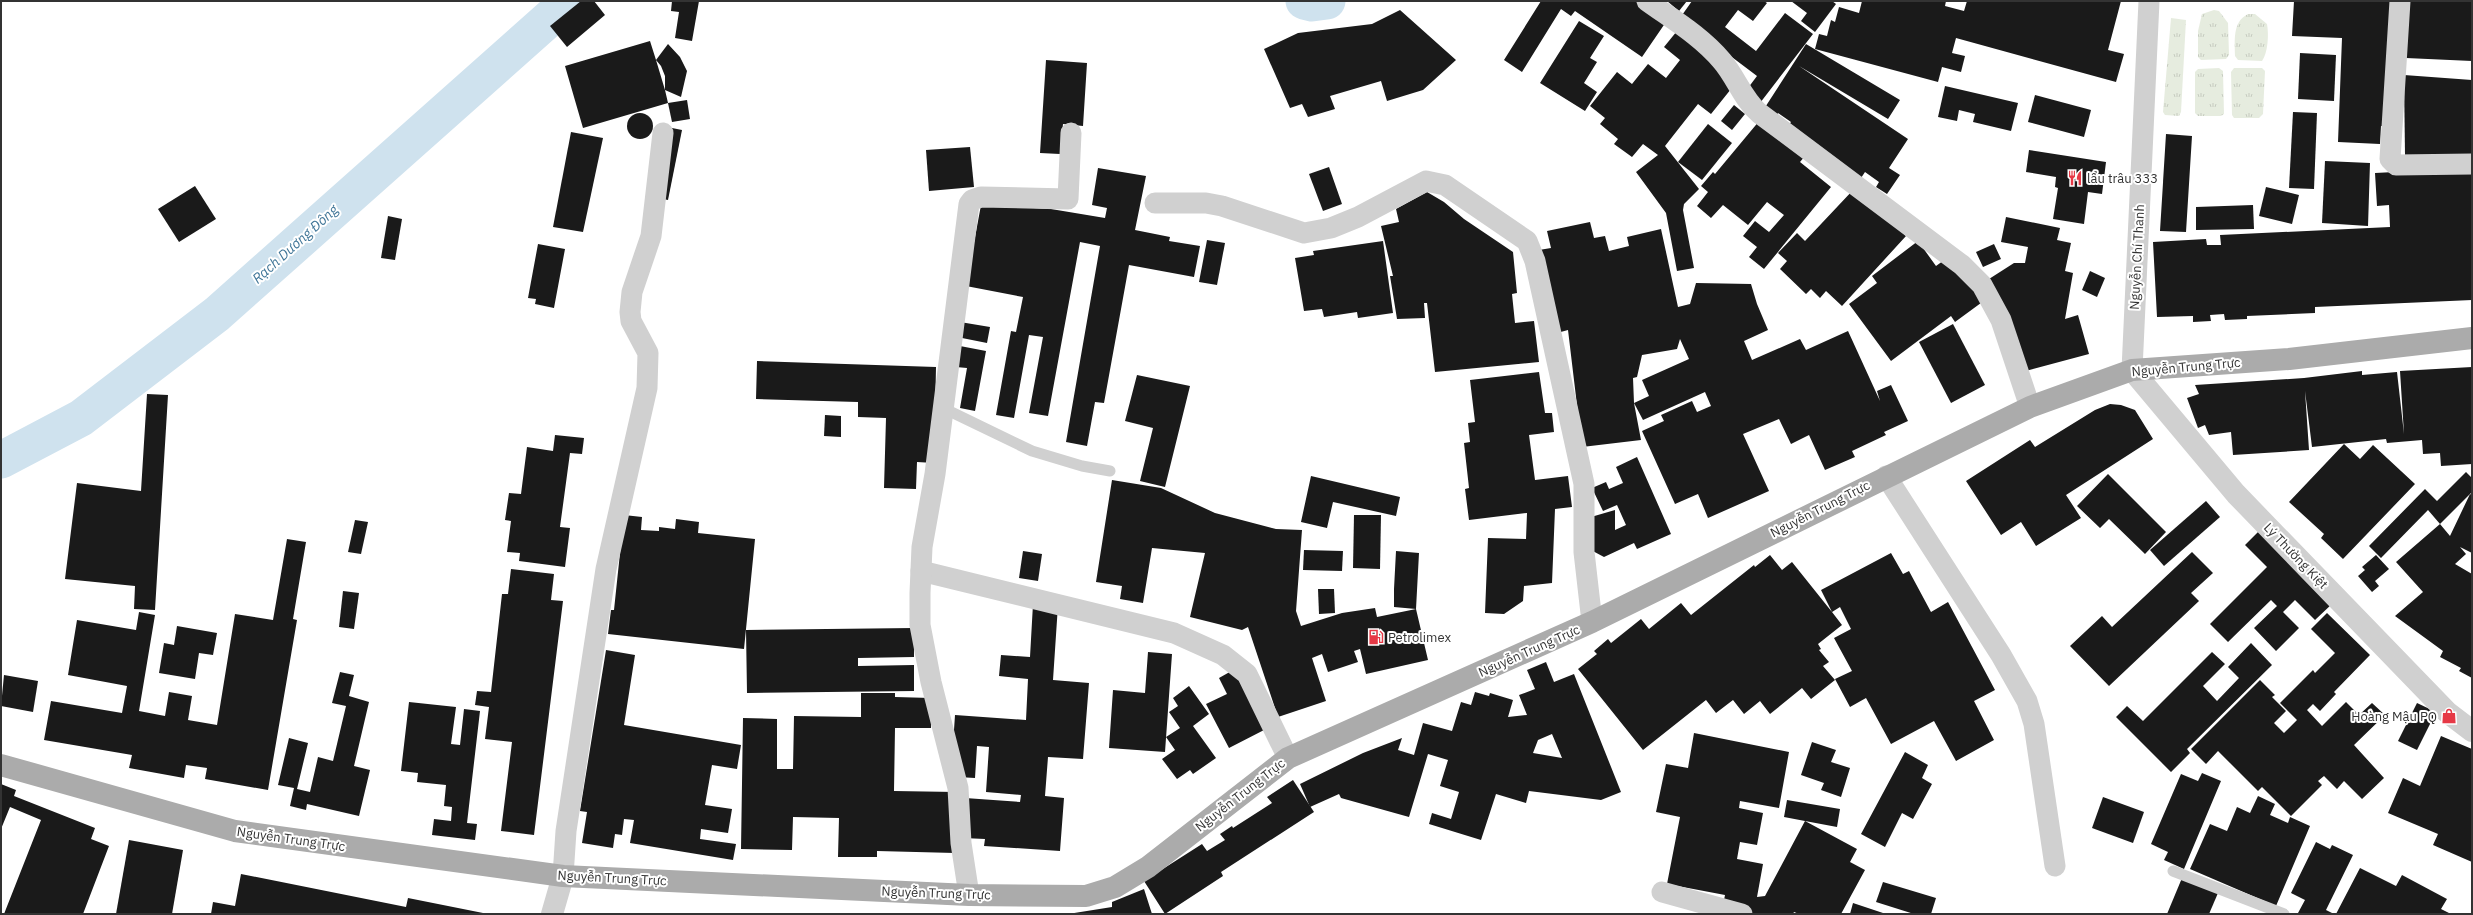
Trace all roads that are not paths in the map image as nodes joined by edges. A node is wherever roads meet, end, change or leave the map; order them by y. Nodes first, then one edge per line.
1 (1647, 1) edge
2 (2149, 1) edge
3 (2400, 1) edge
4 (663, 133) dead end
5 (1071, 133) dead end
6 (2472, 164) edge
7 (1155, 203) dead end
8 (2472, 338) edge
9 (2132, 370) junction
10 (2030, 407) junction
11 (943, 408) junction
12 (1110, 472) dead end
13 (1886, 476) junction
14 (921, 572) junction
15 (1592, 622) junction
16 (2472, 731) edge
17 (1288, 758) junction
18 (1, 765) edge
19 (2055, 866) dead end
20 (2173, 871) dead end
21 (562, 876) junction
22 (1662, 892) dead end
23 (969, 896) junction
24 (552, 914) edge
25 (1742, 914) edge
26 (2284, 914) edge

1 - 10 street
2 - 9 street, Nguyễn Chí Thanh
3 - 6 street
4 - 21 street
5 - 11 street
7 - 15 street
8 - 9 main road, Nguyễn Trung Trực
9 - 10 main road, Nguyễn Trung Trực
9 - 16 street, Lý Thường Kiệt
10 - 13 main road, Nguyễn Trung Trực
11 - 12 lane
11 - 14 street
13 - 15 main road, Nguyễn Trung Trực
13 - 19 street
14 - 17 street
14 - 23 street
15 - 17 main road, Nguyễn Trung Trực
17 - 23 main road, Nguyễn Trung Trực
18 - 21 main road, Nguyễn Trung Trực
20 - 26 lane
21 - 23 main road, Nguyễn Trung Trực
21 - 24 street
22 - 25 street

